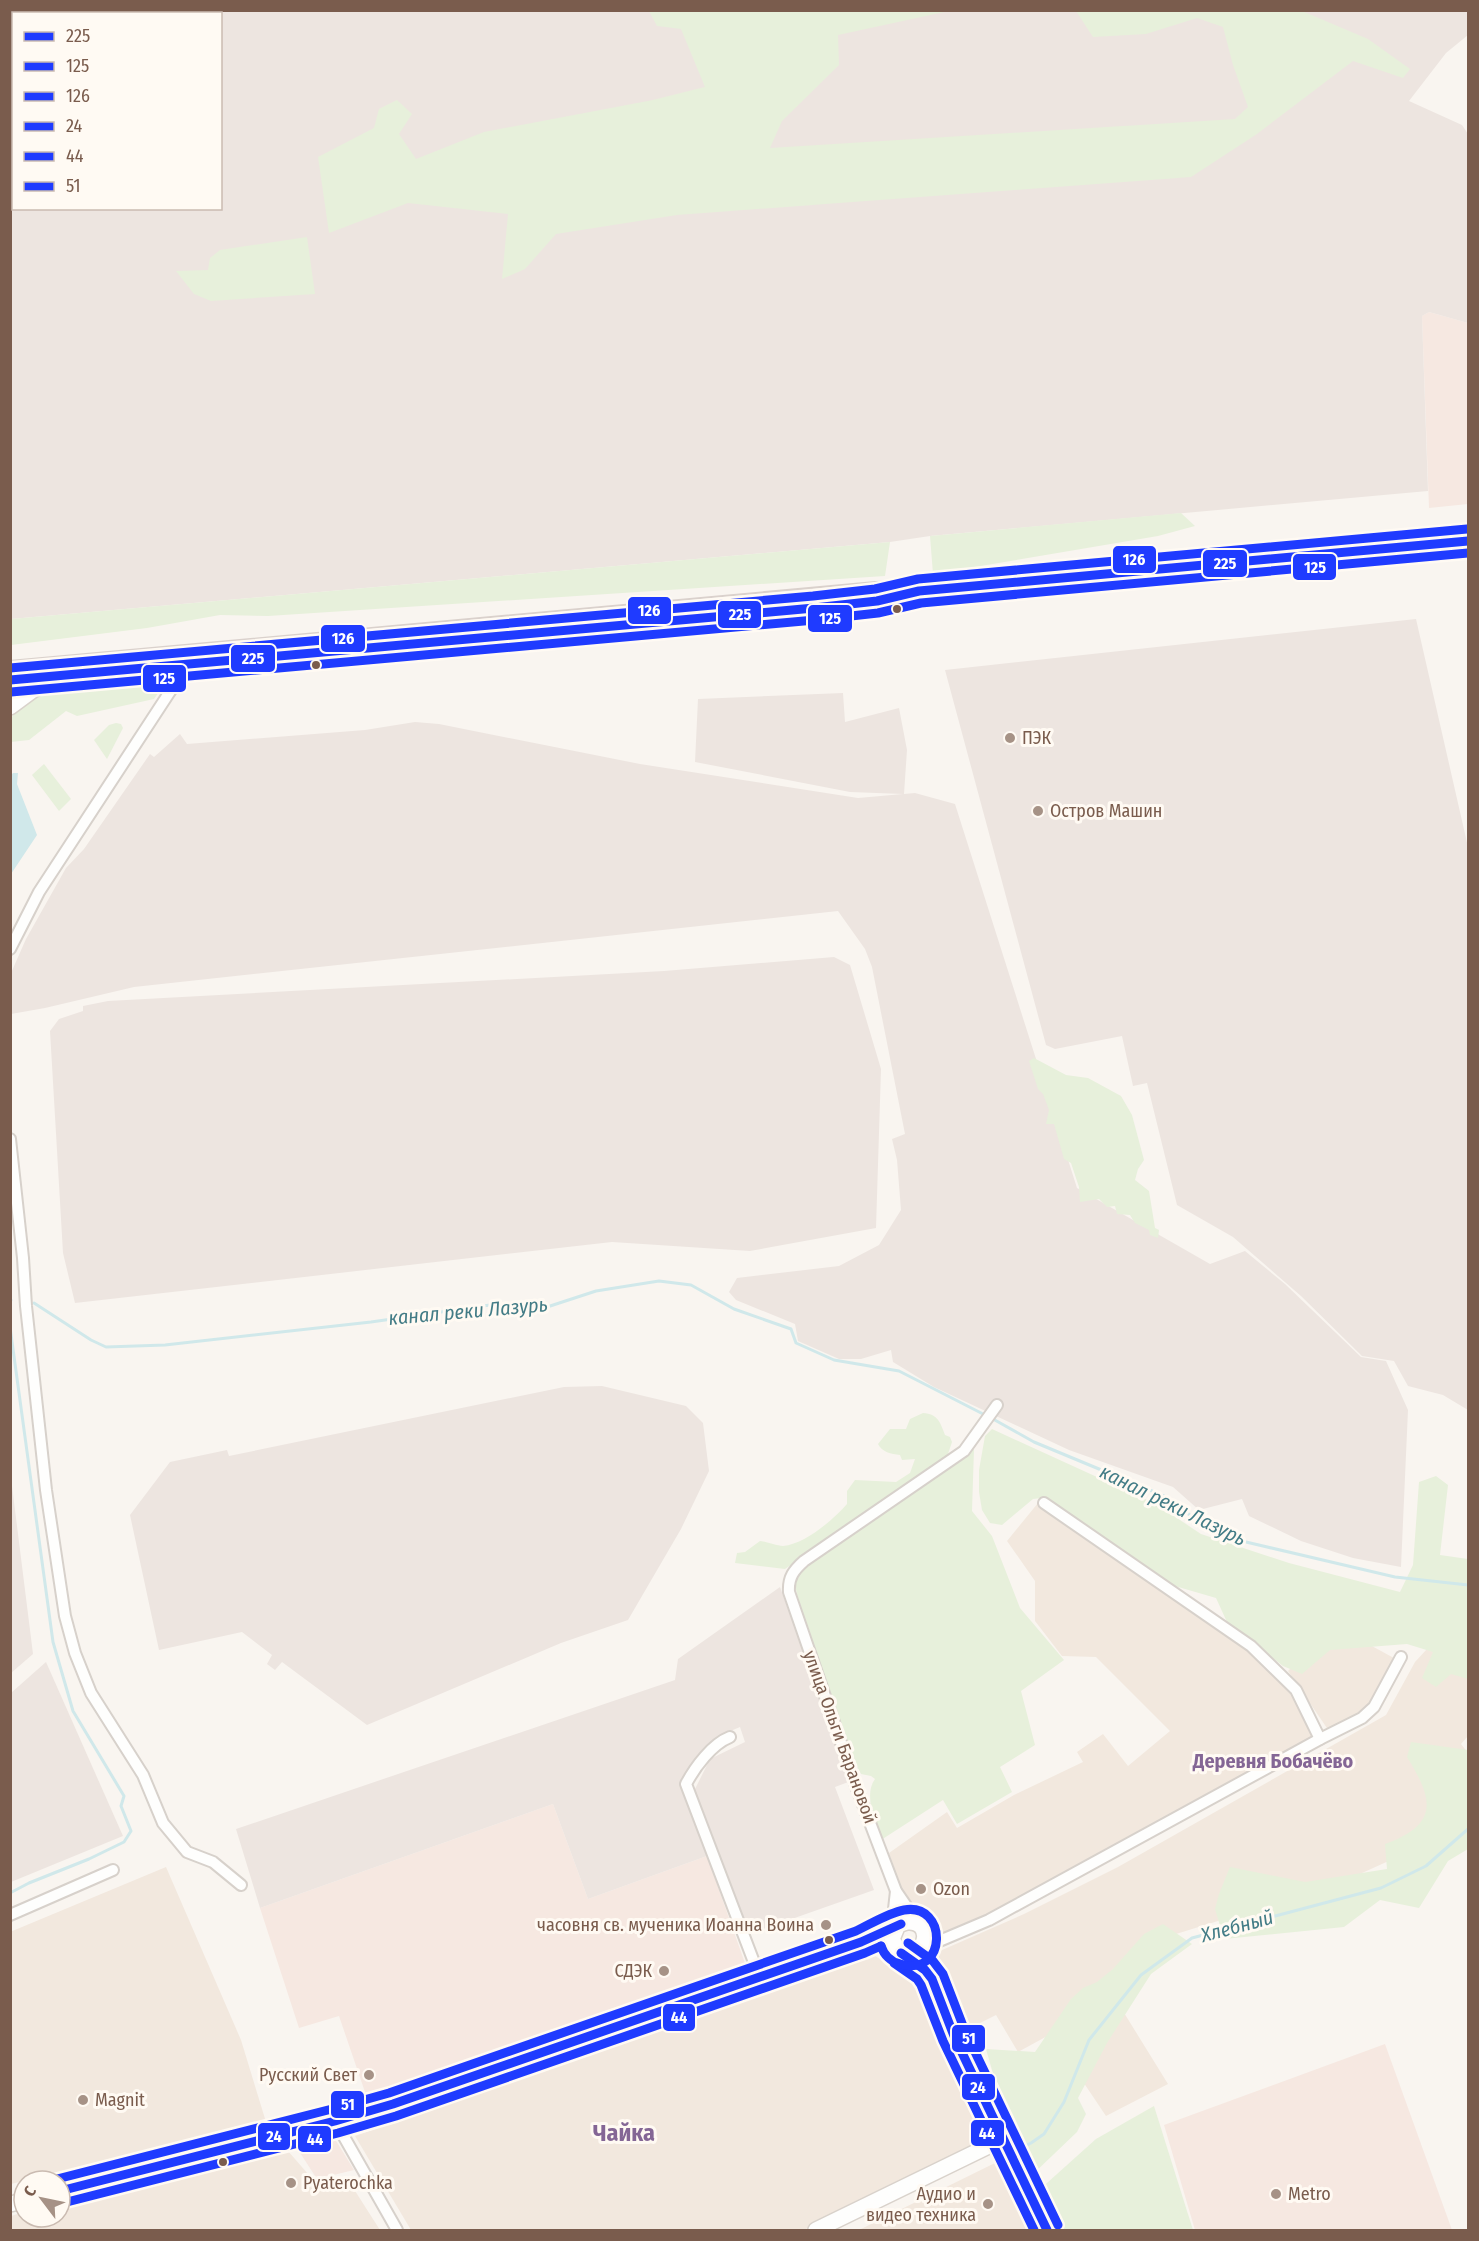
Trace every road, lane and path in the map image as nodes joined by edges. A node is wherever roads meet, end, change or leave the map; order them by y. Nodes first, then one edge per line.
1 (1465, 543) edge
2 (919, 591) junction
3 (197, 663) junction
4 (155, 667) junction
5 (10, 670) edge
6 (61, 675) junction
7 (10, 680) edge
8 (171, 690) junction
9 (10, 707) edge
10 (10, 949) edge
11 (10, 1139) edge
12 (997, 1406) dead end
13 (1044, 1503) dead end
14 (1401, 1657) dead end
15 (730, 1737) dead end
16 (1320, 1739) junction
17 (113, 1870) dead end
18 (241, 1885) dead end
19 (897, 1891) junction
20 (10, 1915) edge
21 (898, 1926) junction
22 (920, 1926) junction
23 (861, 1942) junction
24 (922, 1947) junction
25 (900, 1951) junction
26 (760, 1978) junction
27 (932, 1979) junction
28 (335, 2121) junction
29 (1003, 2139) junction
30 (72, 2188) edge
31 (397, 2230) edge
32 (816, 2230) edge
33 (1047, 2230) edge

1 - 2 main road
2 - 3 main road
2 - 5 main road
3 - 4 main road
3 - 8 street
4 - 6 main road
4 - 8 street
6 - 7 main road
6 - 9 main road
8 - 10 street
11 - 18 street
12 - 19 street, улица Ольги Барановой
13 - 16 street
14 - 16 street
15 - 26 street
16 - 24 street
17 - 20 street
19 - 21 street, улица Ольги Барановой
19 - 22 street, улица Ольги Барановой
21 - 22 main road
21 - 23 main road
21 - 25 main road
22 - 24 main road
23 - 25 main road
23 - 26 main road
24 - 25 main road
24 - 27 main road
25 - 27 main road
26 - 28 main road
27 - 29 main road
28 - 30 main road
28 - 31 street
29 - 32 main road
29 - 33 street

